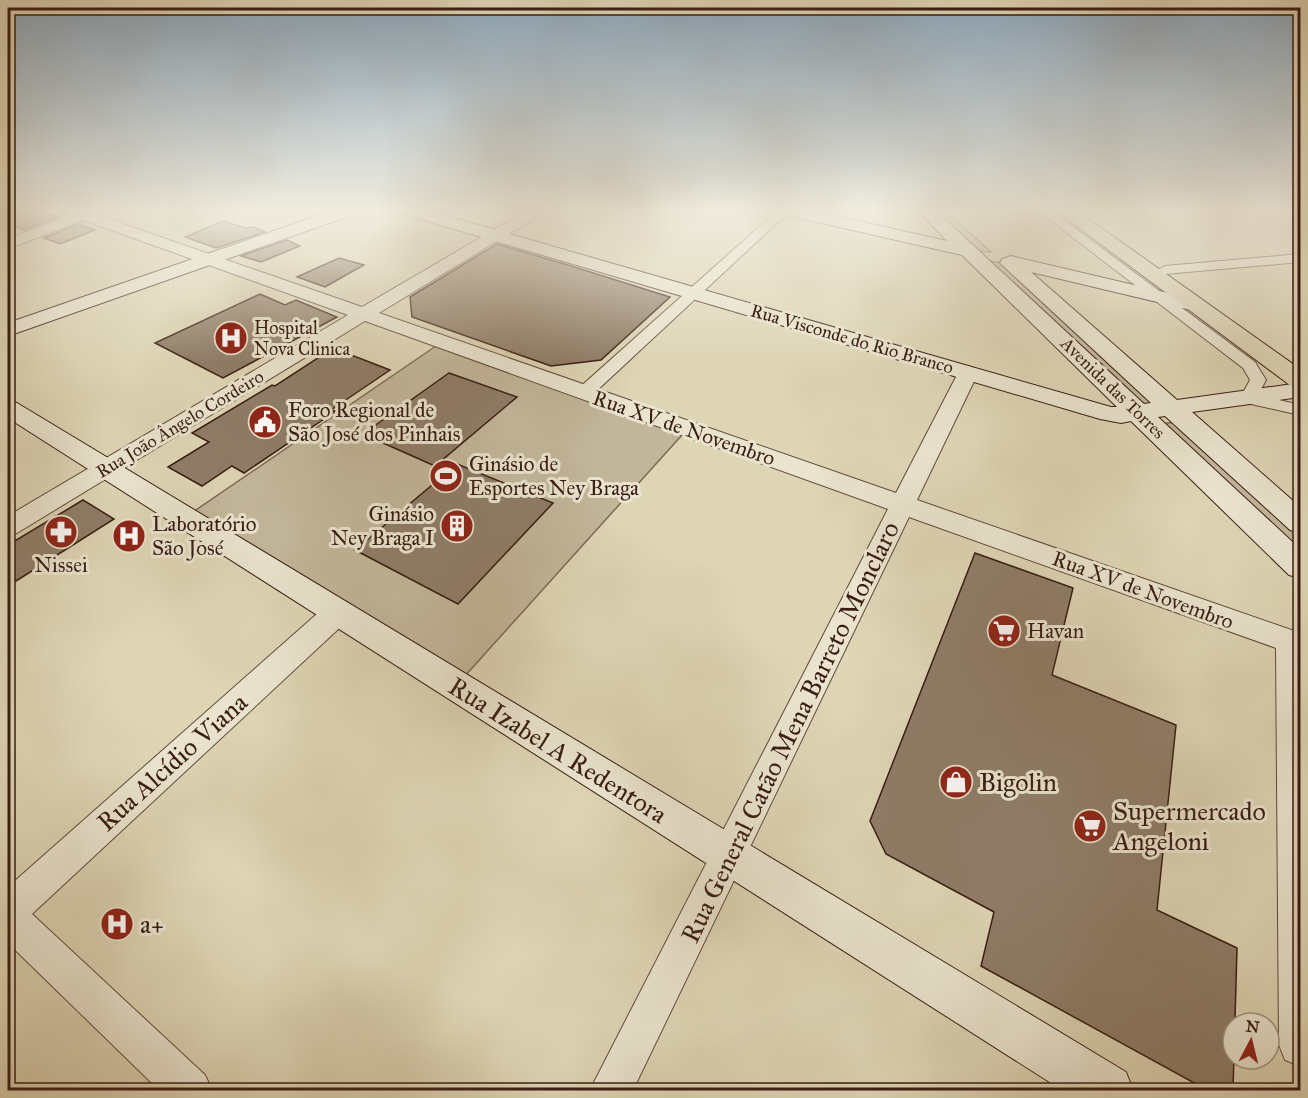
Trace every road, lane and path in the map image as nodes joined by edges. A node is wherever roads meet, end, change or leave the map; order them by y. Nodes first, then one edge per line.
1 (203, 261) edge
2 (215, 261) edge
3 (452, 261) edge
4 (586, 261) edge
5 (730, 261) edge
6 (979, 261) edge
7 (1008, 261) edge
8 (1020, 261) edge
9 (1112, 261) edge
10 (1135, 261) edge
11 (1152, 261) edge
12 (1264, 261) edge
13 (1165, 270) junction
14 (694, 293) junction
15 (1158, 296) junction
16 (1195, 305) junction
17 (364, 314) junction
18 (8, 330) edge
19 (1300, 366) edge
20 (969, 373) junction
21 (1300, 381) edge
22 (1300, 390) edge
23 (585, 392) junction
24 (1248, 398) junction
25 (8, 408) edge
26 (1172, 408) junction
27 (1300, 410) edge
28 (1138, 413) junction
29 (105, 469) junction
30 (903, 505) junction
31 (1300, 523) edge
32 (8, 527) edge
33 (1300, 567) edge
34 (337, 614) junction
35 (1295, 644) edge
36 (728, 856) junction
37 (8, 911) edge
38 (8, 917) edge
39 (1300, 1045) edge
40 (190, 1090) edge
41 (611, 1090) edge
42 (1108, 1090) edge

1 - 18 main road
2 - 17 street, Rua XV de Novembro
3 - 17 street, Rua João Ângelo Cordeiro
4 - 14 main road, Rua Visconde do Rio Branco
5 - 14 street
6 - 28 main road, Avenida das Torres
7 - 26 main road, Avenida das Torres
8 - 15 main road
9 - 15 street
10 - 16 highway
11 - 13 highway
12 - 13 street
13 - 19 highway
14 - 20 main road, Rua Visconde do Rio Branco
14 - 23 street
15 - 16 main road
15 - 24 street
16 - 21 highway
17 - 23 street, Rua XV de Novembro
17 - 29 street, Rua João Ângelo Cordeiro
20 - 28 main road, Rua Visconde do Rio Branco
20 - 30 street, Rua General Catão Mena Barreto Monclaro
22 - 24 main road, Rua Visconde do Rio Branco
23 - 30 street, Rua XV de Novembro
24 - 26 main road, Rua Visconde do Rio Branco
24 - 27 street
25 - 29 main road, Rua Izabel A Redentora
26 - 28 main road, Rua Visconde do Rio Branco
26 - 31 main road, Avenida das Torres
28 - 33 main road, Avenida das Torres
29 - 32 street, Rua João Ângelo Cordeiro
29 - 34 main road, Rua Izabel A Redentora
30 - 35 street, Rua XV de Novembro
30 - 36 street, Rua General Catão Mena Barreto Monclaro
34 - 36 main road, Rua Izabel A Redentora
34 - 37 street, Rua Alcídio Viana
35 - 39 street
36 - 41 street, Rua General Catão Mena Barreto Monclaro
36 - 42 main road, Rua Izabel A Redentora
38 - 40 street

